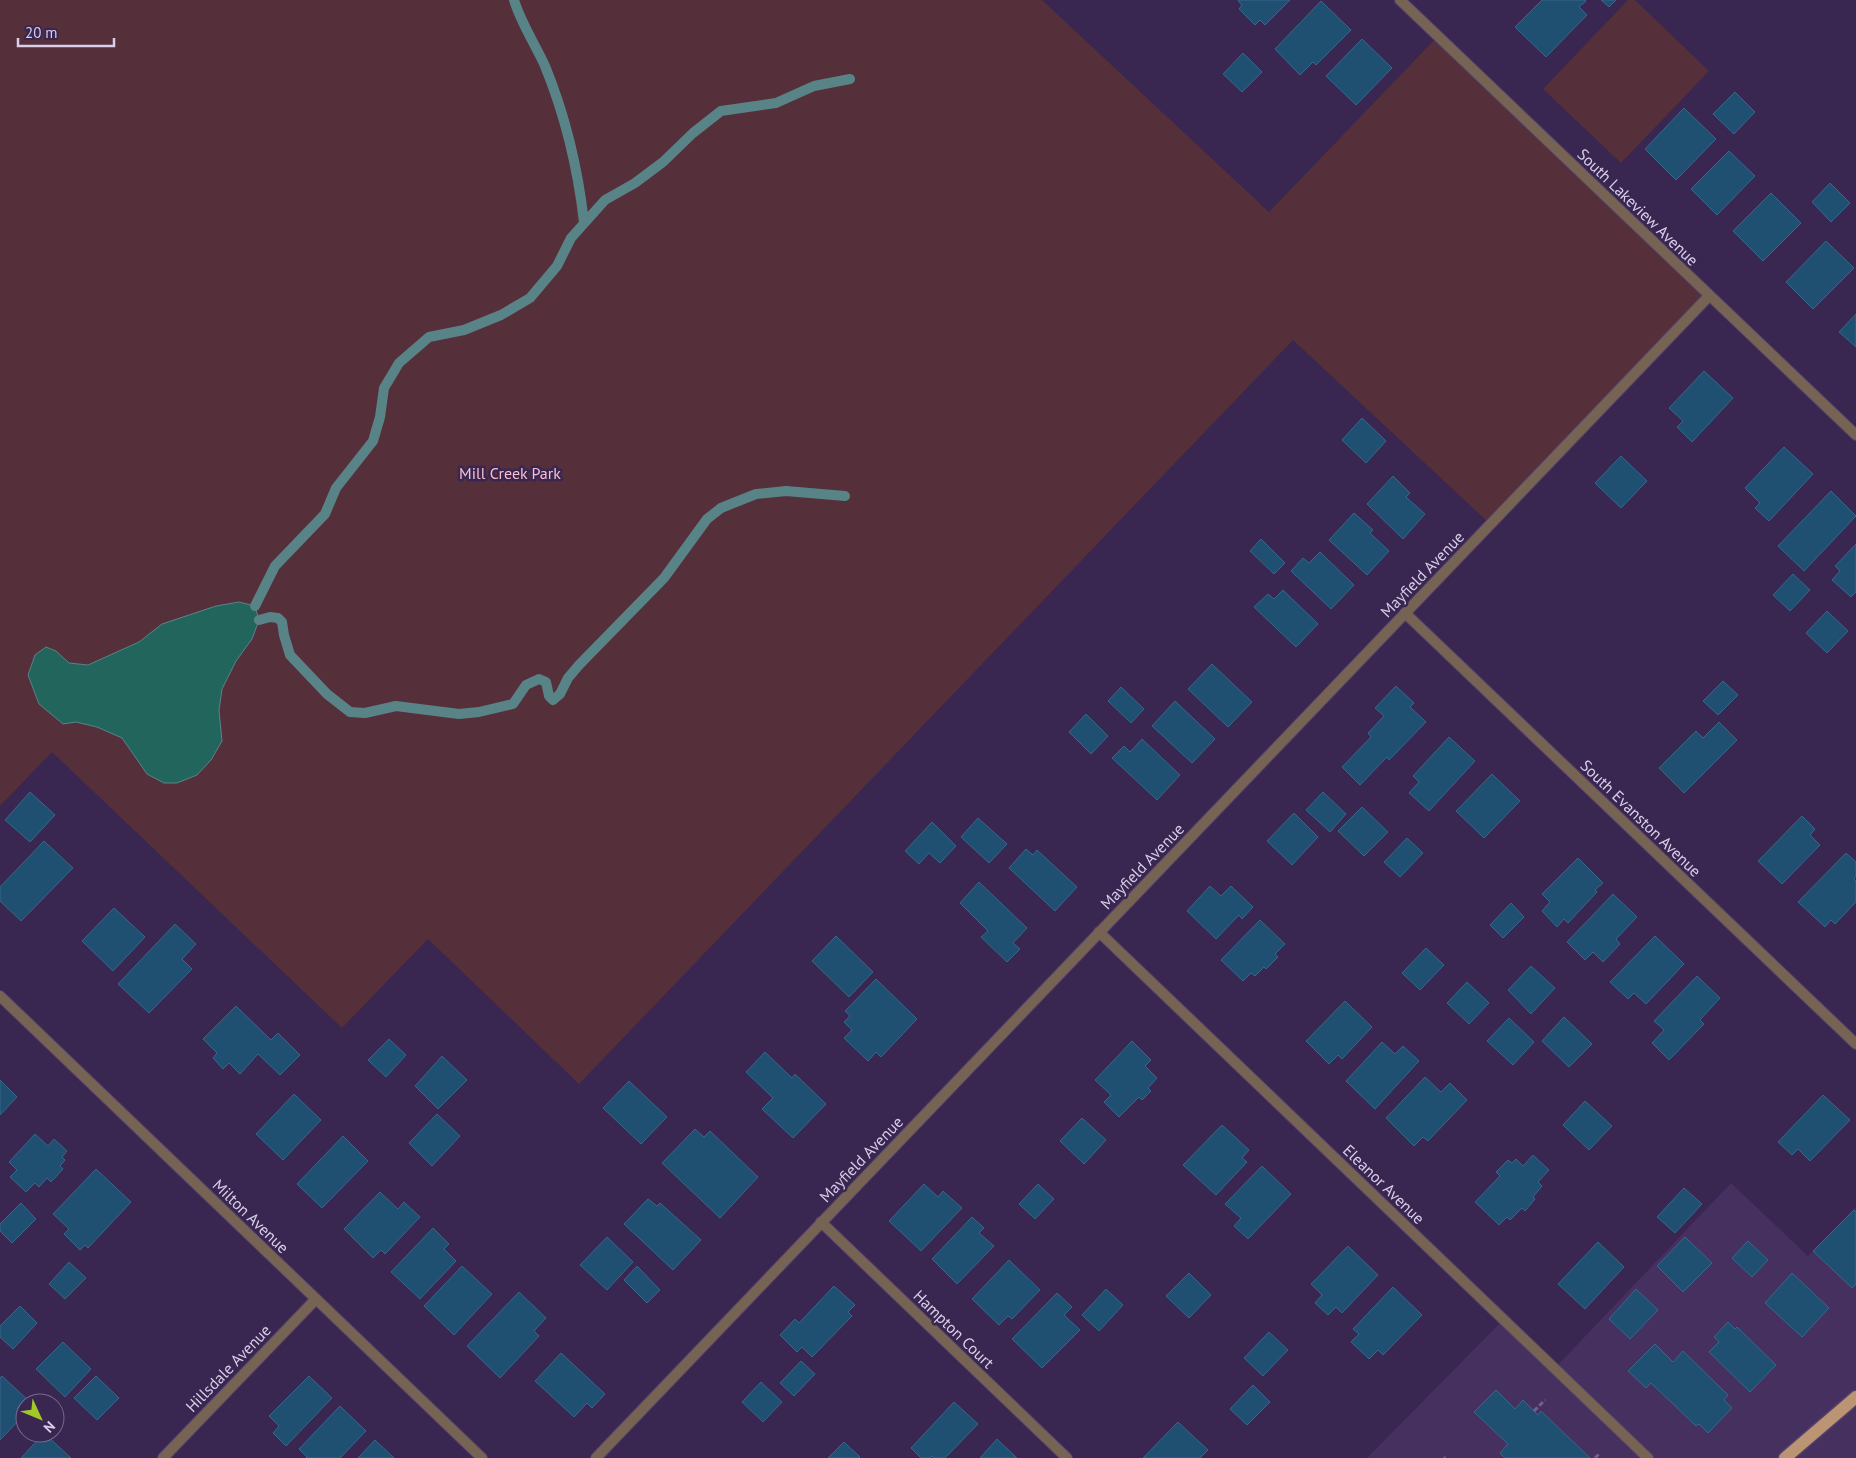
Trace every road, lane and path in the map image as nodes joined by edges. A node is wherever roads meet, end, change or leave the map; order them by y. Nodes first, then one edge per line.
1 (1400, 0) edge
2 (1710, 296) junction
3 (1856, 435) edge
4 (1405, 613) junction
5 (1099, 932) junction
6 (0, 996) edge
7 (1856, 1044) edge
8 (821, 1222) junction
9 (316, 1298) junction
10 (1856, 1397) edge
11 (1545, 1400) dead end
12 (1534, 1411) dead end
13 (1600, 1453) dead end
14 (163, 1458) edge
15 (482, 1458) edge
16 (596, 1458) edge
17 (1067, 1458) edge
18 (1595, 1458) edge
19 (1648, 1458) edge
20 (1785, 1458) edge

1 - 2 street, South Lakeview Avenue
2 - 3 street, South Lakeview Avenue
2 - 4 street, Mayfield Avenue
4 - 5 street, Mayfield Avenue
4 - 7 street, South Evanston Avenue
5 - 8 street, Mayfield Avenue
5 - 19 street, Eleanor Avenue
6 - 9 street, Milton Avenue
8 - 16 street, Mayfield Avenue
8 - 17 street, Hampton Court
9 - 14 street, Hillsdale Avenue
9 - 15 street, Milton Avenue
10 - 20 main road
11 - 12 path
13 - 18 path

